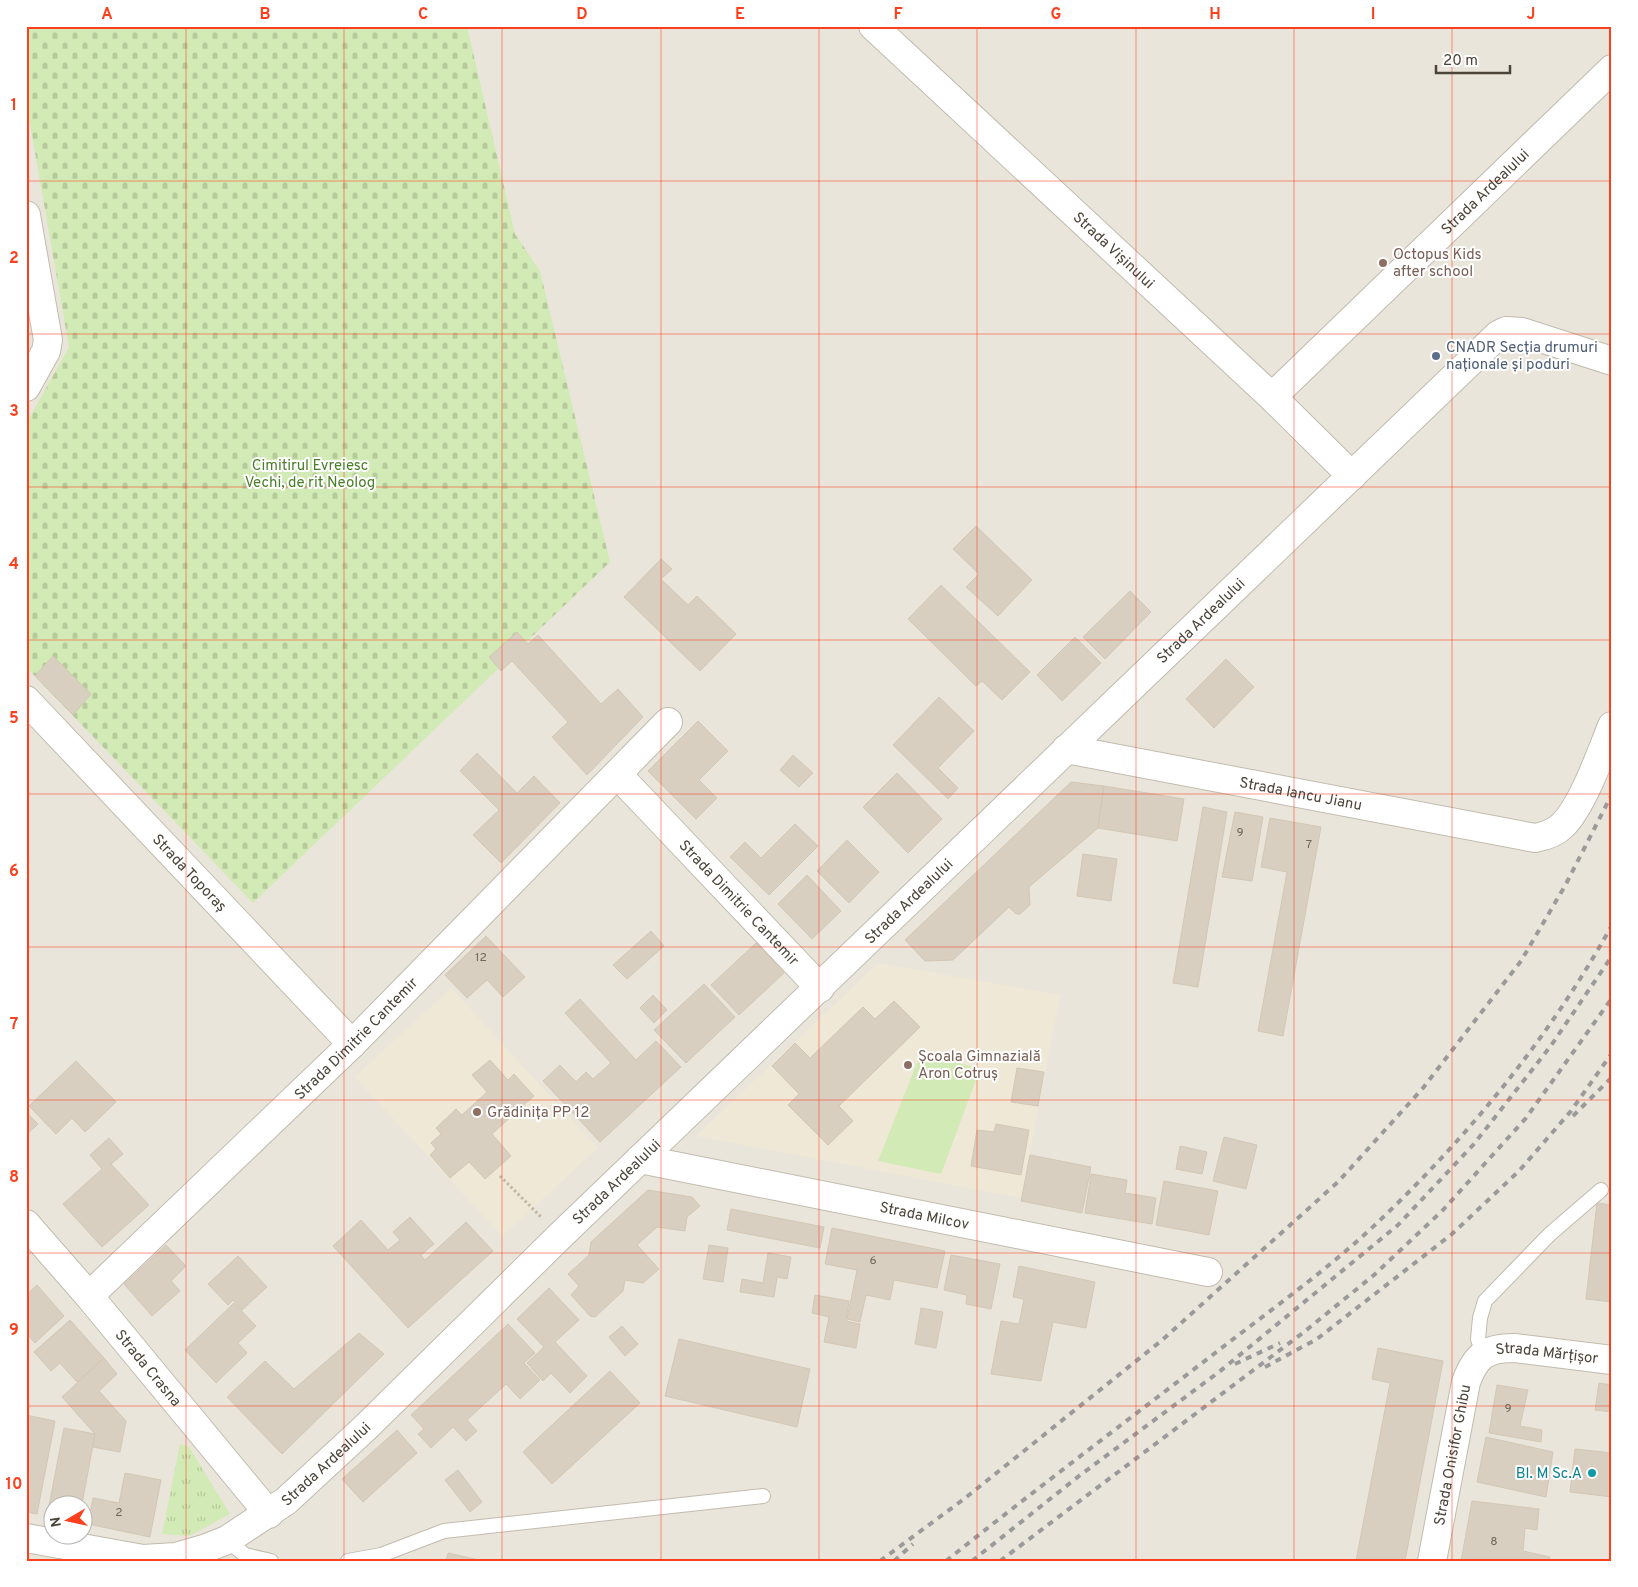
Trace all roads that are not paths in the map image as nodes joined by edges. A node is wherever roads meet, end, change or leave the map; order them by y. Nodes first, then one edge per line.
1 (873, 26) edge
2 (1612, 69) edge
3 (26, 215) edge
4 (1612, 361) edge
5 (26, 387) edge
6 (1272, 397) junction
7 (1352, 476) junction
8 (26, 700) edge
9 (668, 722) dead end
10 (1612, 726) edge
11 (1066, 749) junction
12 (618, 775) junction
13 (820, 988) junction
14 (352, 1044) junction
15 (640, 1160) junction
16 (1602, 1190) dead end
17 (26, 1224) edge
18 (1208, 1272) dead end
19 (89, 1296) junction
20 (1483, 1354) junction
21 (1612, 1360) edge
22 (763, 1496) dead end
23 (269, 1514) junction
24 (26, 1538) edge
25 (227, 1540) junction
26 (271, 1561) edge
27 (348, 1561) edge
28 (1432, 1561) edge

1 - 6 street, Strada Vișinului
2 - 6 street, Strada Ardealului
3 - 5 street
4 - 7 street, Strada Ardealului
6 - 7 street, Strada Vișinului
7 - 11 street, Strada Ardealului
8 - 14 street, Strada Toporaș
9 - 12 street, Strada Dimitrie Cantemir
10 - 11 street, Strada Iancu Jianu
11 - 13 street, Strada Ardealului
12 - 13 street, Strada Dimitrie Cantemir
12 - 14 street, Strada Dimitrie Cantemir
13 - 15 street, Strada Ardealului
14 - 19 street, Strada Dimitrie Cantemir
15 - 18 street, Strada Milcov
15 - 23 street, Strada Ardealului
16 - 20 lane
17 - 19 street, Strada Crasna
19 - 23 street, Strada Crasna
20 - 21 street, Strada Mărțișor
20 - 28 street, Strada Onisifor Ghibu
22 - 27 lane
23 - 25 street, Strada Ardealului
24 - 25 street, Strada Ardealului
25 - 26 lane

